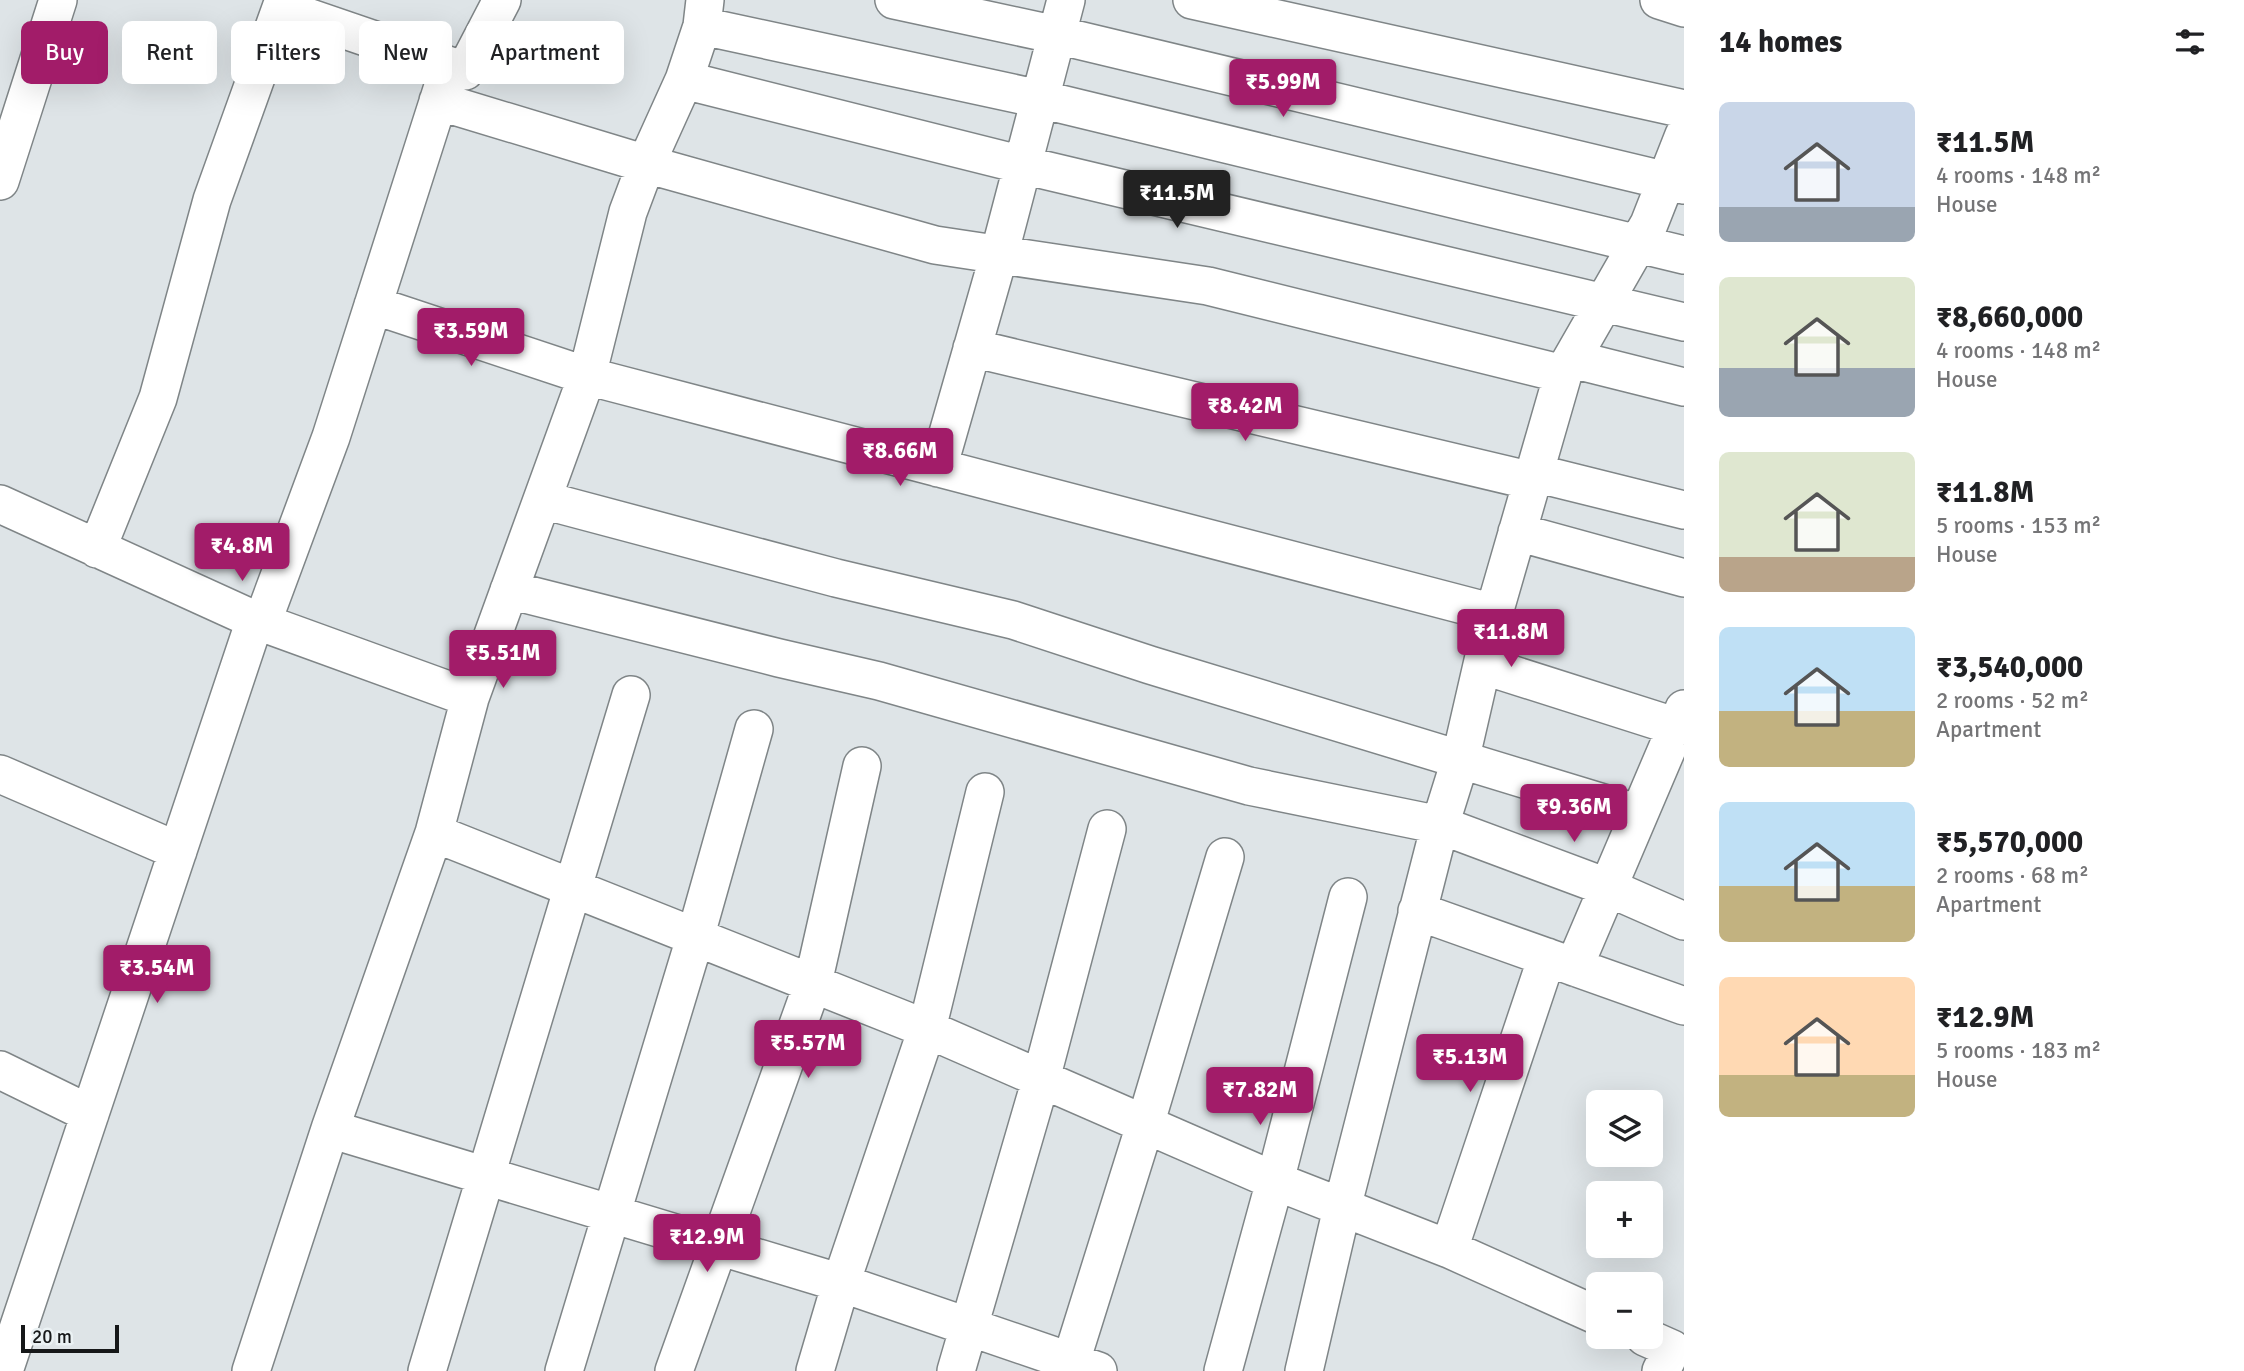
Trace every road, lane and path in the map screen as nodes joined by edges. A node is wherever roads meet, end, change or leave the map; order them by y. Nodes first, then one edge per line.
1 (58, 0) edge
2 (502, 0) edge
3 (894, 0) edge
4 (1066, 0) edge
5 (1192, 0) edge
6 (1659, 0) edge
7 (1684, 8) edge
8 (704, 13) edge
9 (359, 35) edge
10 (1057, 35) junction
11 (452, 67) edge
12 (684, 80) junction
13 (443, 84) edge
14 (1040, 99) junction
15 (438, 101) junction
16 (1684, 109) edge
17 (1684, 135) edge
18 (646, 164) junction
19 (1023, 164) junction
20 (0, 181) edge
21 (1676, 183) edge
22 (1639, 243) junction
23 (999, 255) junction
24 (1684, 255) edge
25 (1605, 302) junction
26 (373, 305) junction
27 (1684, 322) edge
28 (972, 348) junction
29 (1567, 367) junction
30 (587, 376) junction
31 (1684, 387) edge
32 (938, 468) junction
33 (1534, 477) junction
34 (543, 500) junction
35 (0, 504) edge
36 (1684, 510) edge
37 (1517, 533) junction
38 (97, 549) junction
39 (1684, 578) edge
40 (509, 590) junction
41 (1494, 613) junction
42 (258, 622) junction
43 (1482, 665) junction
44 (631, 695) dead end
45 (470, 698) junction
46 (1680, 718) edge
47 (754, 729) dead end
48 (1460, 761) junction
49 (862, 765) dead end
50 (0, 774) edge
51 (985, 792) dead end
52 (1639, 814) junction
53 (1440, 825) junction
54 (1107, 829) dead end
55 (434, 834) junction
56 (178, 851) junction
57 (1226, 857) dead end
58 (571, 888) junction
59 (1609, 888) junction
60 (1348, 897) dead end
61 (1417, 911) junction
62 (1684, 921) edge
63 (695, 938) junction
64 (1561, 962) junction
65 (813, 983) junction
66 (1684, 1006) edge
67 (927, 1029) junction
68 (0, 1070) edge
69 (1041, 1079) junction
70 (90, 1114) junction
71 (1145, 1125) junction
72 (330, 1129) junction
73 (485, 1177) junction
74 (1275, 1181) junction
75 (1342, 1208) junction
76 (611, 1215) junction
77 (717, 1247) junction
78 (1448, 1250) junction
79 (841, 1283) junction
80 (13, 1298) edge
81 (1586, 1311) edge
82 (970, 1327) junction
83 (1079, 1368) edge
84 (4, 1371) edge
85 (251, 1371) edge
86 (427, 1371) edge
87 (564, 1371) edge
88 (674, 1371) edge
89 (815, 1371) edge
90 (956, 1371) edge
91 (1223, 1371) edge
92 (1304, 1371) edge

1 - 20 street
2 - 11 street
3 - 10 street
4 - 10 street
5 - 16 street
6 - 7 street
8 - 12 street
8 - 14 street
9 - 38 street
10 - 14 street
10 - 21 street
12 - 18 street
12 - 19 street
13 - 15 street
14 - 19 street
14 - 22 street
15 - 18 street
15 - 26 street
17 - 21 street
18 - 23 street
18 - 30 street
19 - 23 street
19 - 25 street
21 - 22 street
22 - 24 street
22 - 25 street
23 - 28 street
23 - 29 street
25 - 27 street
25 - 29 street
26 - 30 street
26 - 42 street
28 - 32 street
28 - 33 street
29 - 31 street
29 - 33 street
30 - 32 street
30 - 34 street
32 - 41 street
33 - 36 street
33 - 37 street
34 - 40 street
34 - 48 street
35 - 38 street
37 - 39 street
37 - 41 street
38 - 42 street
40 - 45 street
40 - 53 street
41 - 43 street
42 - 45 street
42 - 56 street
43 - 46 street
43 - 48 street
44 - 58 street
45 - 55 street
46 - 52 street
47 - 63 street
48 - 52 street
48 - 53 street
49 - 65 street
50 - 56 street
51 - 67 street
52 - 59 street
53 - 59 street
53 - 61 street
54 - 69 street
55 - 58 street
55 - 72 street
56 - 70 street
57 - 71 street
58 - 63 street
58 - 73 street
59 - 62 street
59 - 64 street
60 - 74 street
61 - 64 street
61 - 75 street
63 - 65 street
63 - 76 street
64 - 66 street
64 - 78 street
65 - 67 street
65 - 77 street
67 - 69 street
67 - 79 street
68 - 70 street
69 - 71 street
69 - 82 street
70 - 80 street
71 - 74 street
71 - 83 street
72 - 73 street
72 - 85 street
73 - 76 street
73 - 86 street
74 - 75 street
74 - 91 street
75 - 78 street
75 - 92 street
76 - 77 street
76 - 87 street
77 - 79 street
77 - 88 street
78 - 81 street
79 - 82 street
79 - 89 street
80 - 84 street
82 - 83 street
82 - 90 street

